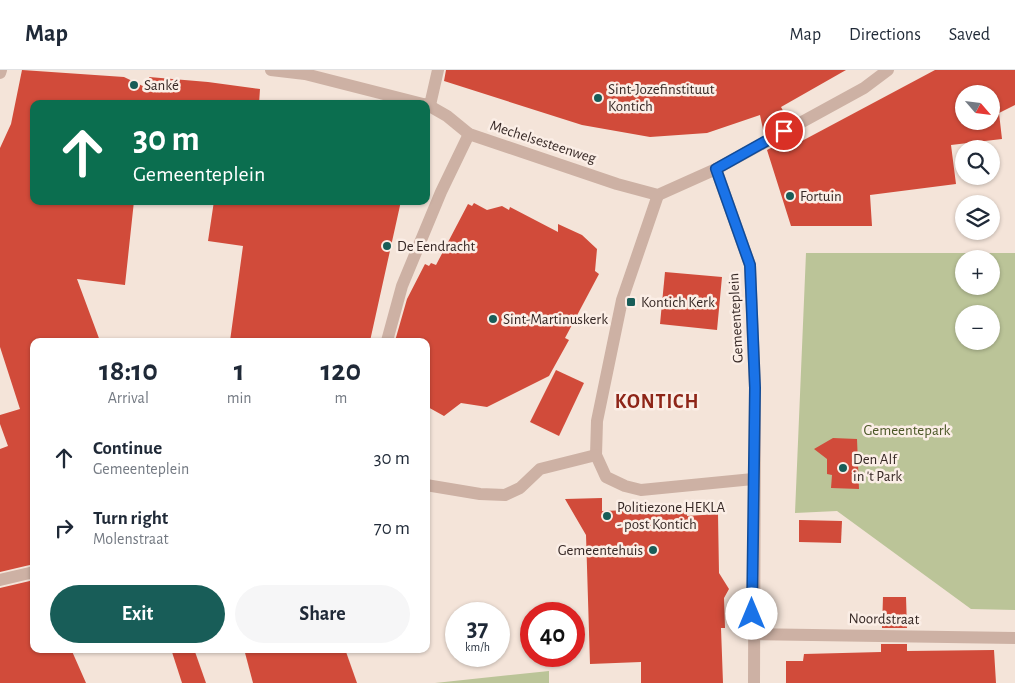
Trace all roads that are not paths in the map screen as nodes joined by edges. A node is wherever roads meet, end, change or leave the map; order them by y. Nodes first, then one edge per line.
1 (271, 70) edge
2 (438, 70) edge
3 (888, 70) edge
4 (410, 100) edge
5 (427, 100) edge
6 (430, 106) edge
7 (469, 134) junction
8 (716, 169) junction
9 (658, 195) junction
10 (388, 338) edge
11 (596, 456) junction
12 (753, 479) junction
13 (430, 486) edge
14 (30, 573) edge
15 (0, 580) edge
16 (752, 634) junction
17 (1015, 638) edge
18 (754, 683) edge

1 - 4 street, Mechelsesteenweg
2 - 5 street
3 - 8 street
6 - 7 street, Mechelsesteenweg
7 - 9 street, Mechelsesteenweg
7 - 10 street
8 - 9 street
8 - 12 street, Gemeenteplein
9 - 11 street
11 - 12 street
11 - 13 street
12 - 16 street, Gemeenteplein
14 - 15 street
16 - 17 street, Noordstraat
16 - 18 street, Gemeenteplein

